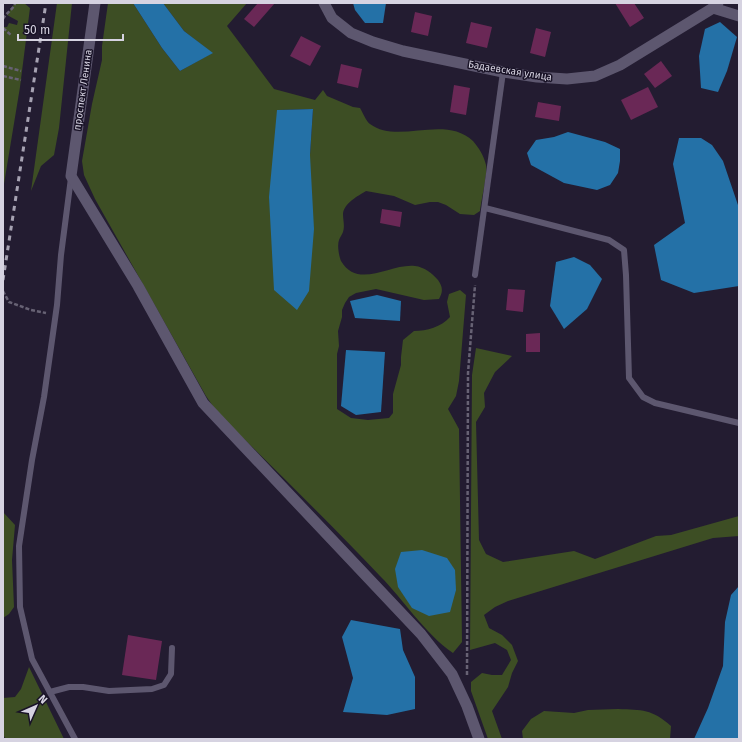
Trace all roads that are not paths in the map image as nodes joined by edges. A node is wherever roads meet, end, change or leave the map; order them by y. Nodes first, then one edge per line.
1 (95, 3) edge
2 (324, 3) edge
3 (716, 6) edge
4 (739, 16) edge
5 (503, 72) junction
6 (71, 176) junction
7 (485, 208) junction
8 (475, 275) road end
9 (739, 423) edge
10 (172, 648) dead end
11 (50, 692) junction
12 (75, 739) edge
13 (479, 739) edge

1 - 6 street, проспект Ленина
2 - 5 street, Бадаевская улица
3 - 4 street
3 - 5 street, Бадаевская улица
5 - 7 lane
6 - 11 lane
6 - 13 street
7 - 8 lane
7 - 9 lane
10 - 11 lane
11 - 12 lane

